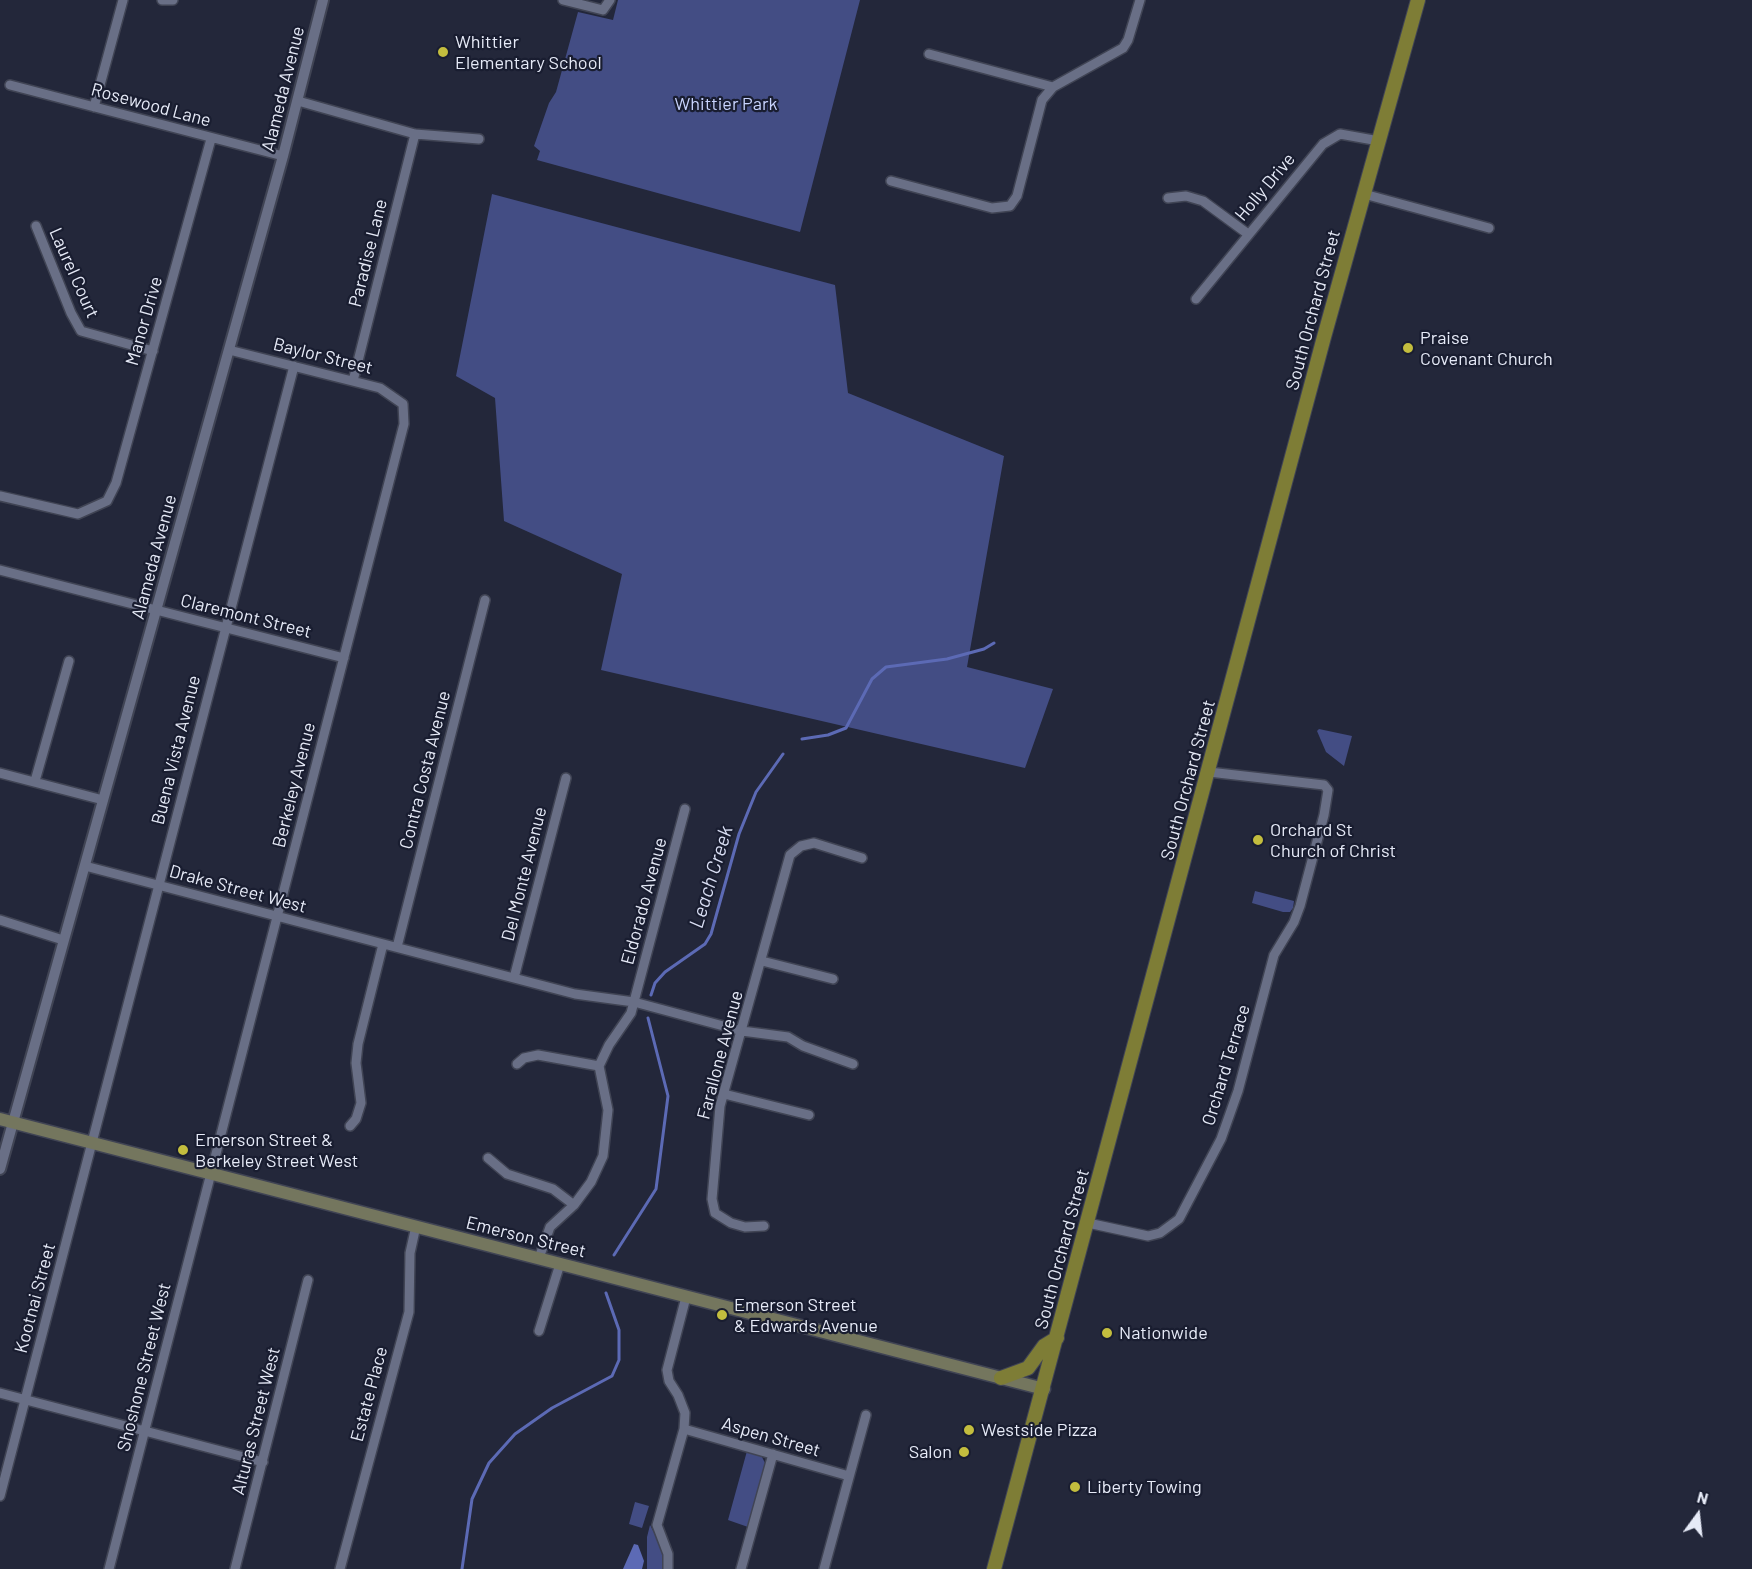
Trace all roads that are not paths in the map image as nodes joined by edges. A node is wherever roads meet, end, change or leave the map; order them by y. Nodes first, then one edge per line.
1 (123, 0) edge
2 (162, 0) edge
3 (173, 0) edge
4 (323, 0) edge
5 (563, 0) edge
6 (610, 0) edge
7 (1140, 0) edge
8 (1418, 0) edge
9 (929, 54) dead end
10 (10, 85) dead end
11 (1053, 87) junction
12 (298, 101) junction
13 (94, 107) junction
14 (415, 134) junction
15 (211, 139) junction
16 (479, 139) dead end
17 (1379, 141) junction
18 (283, 156) junction
19 (891, 181) dead end
20 (1364, 194) junction
21 (1168, 198) dead end
22 (36, 226) dead end
23 (1489, 228) dead end
24 (1248, 234) junction
25 (1196, 299) dead end
26 (229, 350) junction
27 (153, 351) junction
28 (294, 366) junction
29 (353, 381) junction
30 (403, 404) joint
31 (0, 496) edge
32 (0, 570) edge
33 (485, 600) dead end
34 (156, 611) junction
35 (224, 628) junction
36 (344, 658) junction
37 (69, 661) dead end
38 (0, 772) edge
39 (1209, 772) junction
40 (566, 778) dead end
41 (35, 781) junction
42 (103, 800) junction
43 (685, 809) dead end
44 (862, 858) dead end
45 (85, 866) junction
46 (159, 885) junction
47 (277, 916) junction
48 (0, 920) edge
49 (63, 940) junction
50 (383, 945) junction
51 (397, 947) junction
52 (762, 961) junction
53 (514, 978) junction
54 (833, 979) dead end
55 (634, 1002) junction
56 (742, 1031) junction
57 (517, 1064) dead end
58 (853, 1064) dead end
59 (599, 1066) junction
60 (724, 1094) junction
61 (808, 1115) dead end
62 (0, 1119) edge
63 (13, 1122) junction
64 (350, 1126) dead end
65 (92, 1143) junction
66 (488, 1158) dead end
67 (0, 1169) edge
68 (209, 1173) junction
69 (574, 1205) junction
70 (1088, 1223) junction
71 (416, 1226) junction
72 (764, 1226) dead end
73 (539, 1258) junction
74 (560, 1264) junction
75 (308, 1280) dead end
76 (686, 1297) junction
77 (539, 1331) dead end
78 (1057, 1338) junction
79 (1001, 1378) junction
80 (1044, 1389) junction
81 (0, 1393) edge
82 (26, 1401) junction
83 (866, 1415) dead end
84 (684, 1429) junction
85 (144, 1432) junction
86 (773, 1455) junction
87 (263, 1462) junction
88 (849, 1476) junction
89 (0, 1496) edge
90 (109, 1569) edge
91 (235, 1569) edge
92 (340, 1569) edge
93 (668, 1569) edge
94 (741, 1569) edge
95 (824, 1569) edge
96 (994, 1569) edge

1 - 13 street
2 - 3 street
4 - 12 street, Alameda Avenue
5 - 6 street
7 - 11 street
8 - 17 main road, South Orchard Street
9 - 11 street
10 - 13 street, Rosewood Lane
11 - 19 street
12 - 14 street
12 - 18 street, Alameda Avenue
13 - 15 street, Rosewood Lane
14 - 16 street
14 - 29 street, Paradise Lane
15 - 18 street, Rosewood Lane
15 - 27 street, Manor Drive
17 - 20 main road, South Orchard Street
17 - 24 street, Holly Drive
18 - 26 street, Alameda Avenue
20 - 23 street
20 - 39 main road, South Orchard Street
21 - 24 street
22 - 27 street, Laurel Court
24 - 25 street, Holly Drive
26 - 28 street, Baylor Street
26 - 34 street, Alameda Avenue
27 - 31 street, Manor Drive
28 - 29 street, Baylor Street
28 - 35 street, Buena Vista Avenue
29 - 30 street, Baylor Street
30 - 36 street, Berkeley Avenue
32 - 34 street, Claremont Street
33 - 51 street, Contra Costa Avenue
34 - 35 street, Claremont Street
34 - 42 street, Alameda Avenue
35 - 36 street, Claremont Street
35 - 46 street, Buena Vista Avenue
36 - 47 street, Berkeley Avenue
37 - 41 street
38 - 41 street
39 - 70 main road, South Orchard Street
39 - 70 street, Orchard Terrace
40 - 53 street, Del Monte Avenue
41 - 42 street
42 - 45 street, Alameda Avenue
43 - 55 street, Eldorado Avenue
44 - 52 street, Farallone Avenue
45 - 46 street, Drake Street West
45 - 49 street, Alameda Avenue
46 - 47 street, Drake Street West
46 - 65 street, Buena Vista Avenue
47 - 50 street, Drake Street West
47 - 68 street, Berkeley Avenue
48 - 49 street
49 - 63 street, Alameda Avenue
50 - 51 street, Drake Street West
50 - 64 street
51 - 53 street
52 - 54 street
52 - 56 street, Farallone Avenue
53 - 55 street
55 - 56 street
55 - 59 street, Eldorado Avenue
56 - 58 street
56 - 60 street, Farallone Avenue
57 - 59 street
59 - 69 street
60 - 61 street
60 - 72 street, Farallone Avenue
62 - 63 main road, Emerson Street
63 - 65 main road, Emerson Street
63 - 67 street, Alameda Avenue
65 - 68 main road, Emerson Street
65 - 82 street, Kootnai Street
66 - 69 street
68 - 71 main road, Emerson Street
68 - 85 street, Shoshone Street West
69 - 73 street
70 - 78 main road, South Orchard Street
71 - 73 main road, Emerson Street
71 - 92 street, Estate Place
73 - 74 main road, Emerson Street
74 - 76 main road, Emerson Street
74 - 77 street
75 - 87 street, Alturas Street West
76 - 79 main road, Emerson Street
76 - 84 street
78 - 79 main road
78 - 80 main road, South Orchard Street
79 - 80 main road, Emerson Street
80 - 96 main road, South Orchard Street
81 - 82 street
82 - 85 street
82 - 89 street, Kootnai Street
83 - 88 street
84 - 86 street, Aspen Street
84 - 93 street
85 - 87 street
85 - 90 street, Shoshone Street West
86 - 88 street, Aspen Street
86 - 94 street
87 - 91 street, Alturas Street West
88 - 95 street

